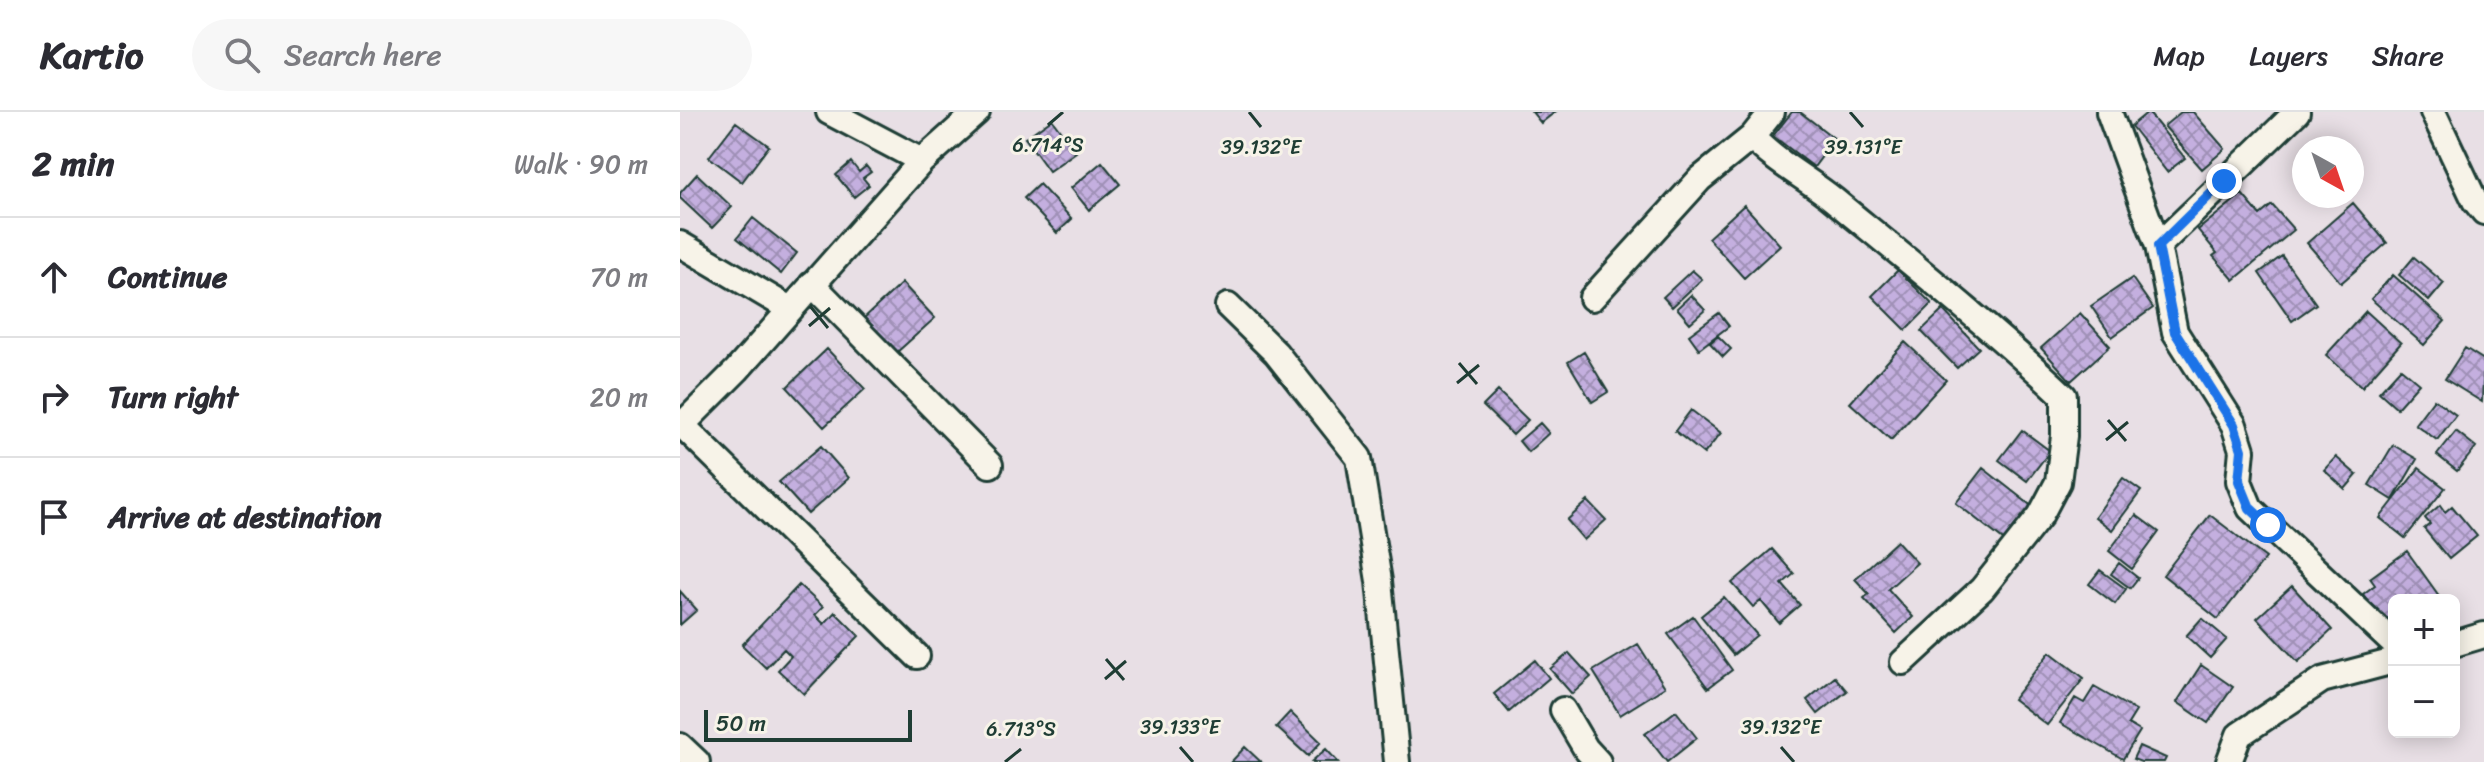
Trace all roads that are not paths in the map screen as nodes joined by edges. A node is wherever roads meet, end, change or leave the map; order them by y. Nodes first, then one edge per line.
1 (829, 112) edge
2 (977, 112) edge
3 (1772, 112) edge
4 (2109, 112) edge
5 (2297, 112) edge
6 (2433, 112) edge
7 (1752, 137) junction
8 (922, 161) junction
9 (2484, 212) edge
10 (680, 244) edge
11 (2158, 246) junction
12 (812, 284) junction
13 (1592, 298) dead end
14 (1228, 306) dead end
15 (790, 309) junction
16 (681, 426) edge
17 (990, 465) dead end
18 (2484, 635) edge
19 (2388, 638) edge
20 (2460, 642) edge
21 (917, 656) dead end
22 (1903, 662) dead end
23 (2388, 663) edge
24 (1563, 710) dead end
25 (680, 746) edge
26 (697, 762) edge
27 (1397, 762) edge
28 (1598, 762) edge
29 (2229, 762) edge

1 - 8 street
2 - 8 street
3 - 7 street
4 - 11 street
5 - 11 street
6 - 9 street
7 - 13 street
7 - 22 street
8 - 12 street
10 - 15 street
11 - 19 street
12 - 15 street
12 - 17 street
14 - 27 street
15 - 16 street
16 - 21 street
18 - 20 street
23 - 29 street
24 - 28 street
25 - 26 street

